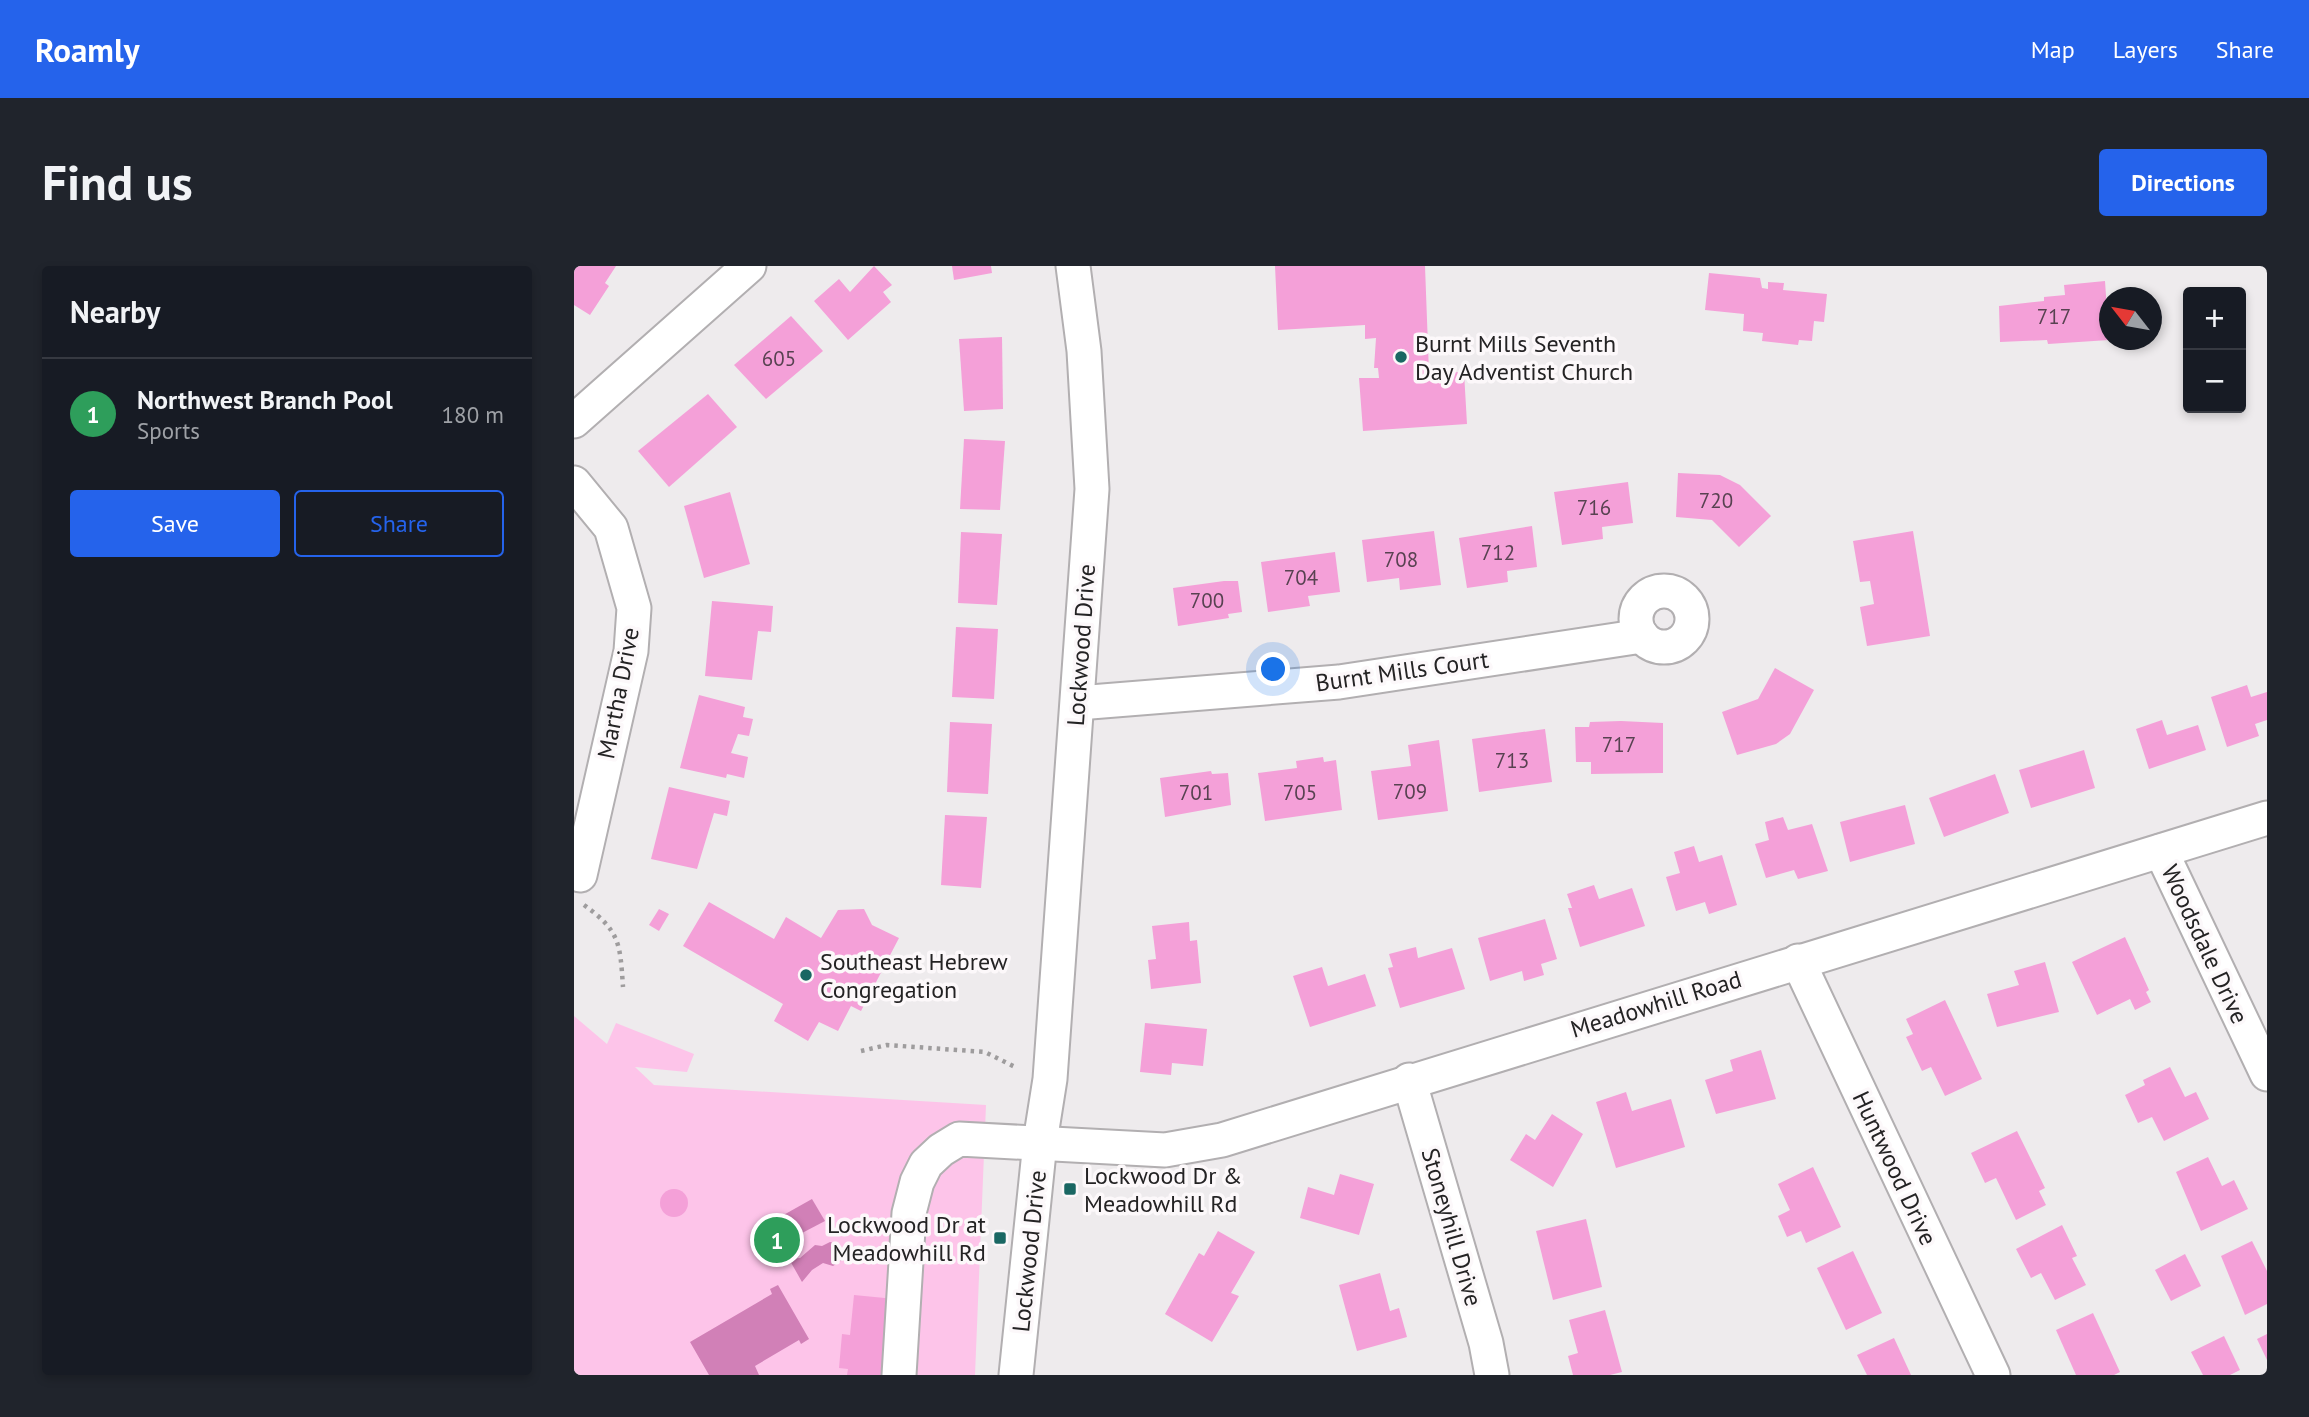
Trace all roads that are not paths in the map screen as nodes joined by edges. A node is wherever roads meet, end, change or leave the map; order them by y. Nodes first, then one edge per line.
1 (749, 266) edge
2 (1073, 266) edge
3 (574, 421) edge
4 (574, 483) edge
5 (1642, 636) dead end
6 (1078, 703) junction
7 (2267, 818) edge
8 (2161, 851) junction
9 (580, 875) road end
10 (1797, 961) junction
11 (2267, 1074) edge
12 (1409, 1080) junction
13 (1041, 1134) junction
14 (899, 1375) edge
15 (1016, 1375) edge
16 (1492, 1375) edge
17 (1993, 1375) edge

1 - 3 street
2 - 6 street, Lockwood Drive
4 - 9 street, Martha Drive
5 - 6 street, Burnt Mills Court
6 - 13 street, Lockwood Drive
7 - 8 street, Meadowhill Road
8 - 10 street, Meadowhill Road
8 - 11 street, Woodsdale Drive
10 - 12 street, Meadowhill Road
10 - 17 street, Huntwood Drive
12 - 13 street, Meadowhill Road
12 - 16 street, Stoneyhill Drive
13 - 14 street, Meadowhill Road
13 - 15 street, Lockwood Drive

